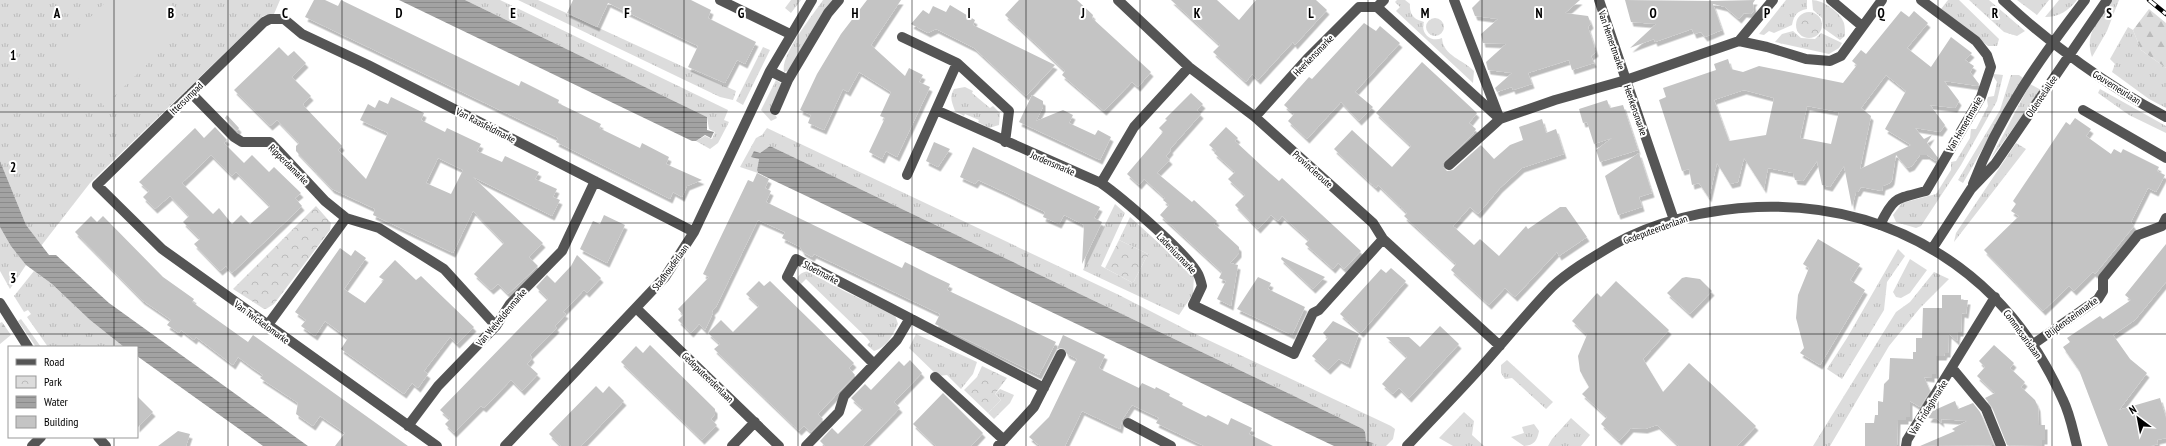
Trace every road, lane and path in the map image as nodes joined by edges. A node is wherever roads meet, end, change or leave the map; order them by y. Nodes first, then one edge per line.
1 (720, 0) edge
2 (812, 0) edge
3 (839, 0) edge
4 (1118, 0) edge
5 (1454, 0) edge
6 (1599, 0) edge
7 (1773, 0) edge
8 (1831, 0) edge
9 (1882, 0) edge
10 (1921, 0) edge
11 (2003, 0) edge
12 (2085, 0) edge
13 (2107, 0) edge
14 (1357, 4) edge
15 (1381, 4) edge
16 (278, 19) joint
17 (1862, 26) junction
18 (790, 34) junction
19 (902, 37) dead end
20 (1739, 41) junction
21 (2053, 42) junction
22 (2069, 55) junction
23 (957, 63) junction
24 (1189, 67) junction
25 (770, 71) junction
26 (788, 80) junction
27 (1626, 80) junction
28 (191, 93) junction
29 (775, 110) dead end
30 (936, 110) junction
31 (2083, 110) dead end
32 (1255, 117) junction
33 (2166, 118) edge
34 (1500, 119) junction
35 (1005, 142) junction
36 (2166, 158) edge
37 (1449, 165) dead end
38 (907, 175) dead end
39 (595, 181) junction
40 (1101, 183) junction
41 (97, 185) joint
42 (1971, 189) junction
43 (346, 218) junction
44 (2166, 218) edge
45 (1674, 220) junction
46 (1880, 225) junction
47 (694, 232) junction
48 (1383, 239) junction
49 (1932, 249) junction
50 (1995, 297) junction
51 (0, 303) edge
52 (637, 309) junction
53 (910, 318) junction
54 (267, 326) junction
55 (496, 326) junction
56 (2032, 345) junction
57 (27, 346) edge
58 (1500, 346) junction
59 (1061, 354) dead end
60 (874, 364) junction
61 (1952, 368) junction
62 (935, 377) dead end
63 (1044, 388) junction
64 (755, 422) junction
65 (1128, 424) dead end
66 (408, 426) junction
67 (40, 438) edge
68 (99, 438) edge
69 (1001, 443) edge
70 (32, 446) edge
71 (106, 446) edge
72 (437, 446) edge
73 (505, 446) edge
74 (732, 446) edge
75 (779, 446) edge
76 (806, 446) edge
77 (1171, 446) edge
78 (1407, 446) edge
79 (1906, 446) edge
80 (2001, 446) edge
81 (2077, 446) edge

1 - 18 street
2 - 18 street, Stadhouderlaan
3 - 26 street
4 - 24 street, Provincieroute
5 - 34 street
6 - 27 street, Van Hemertmarke
7 - 20 street
8 - 17 street
9 - 17 street
10 - 46 street, Van Hemertmarke
11 - 21 street, Gouverneurlaan
12 - 21 street, Oldeneelallee
13 - 22 street, Oldeneelallee
14 - 15 street, Heerkensmarke
14 - 32 street, Heerkensmarke
15 - 34 street, Heerkensmarke
16 - 28 street, Ittersumpad
16 - 39 street, Van Raasfeldmarke
17 - 20 street
18 - 25 street, Stadhouderlaan
19 - 23 street
20 - 27 street, Van Hemertmarke
21 - 22 street, Gouverneurlaan
21 - 42 street, Oldeneelallee
22 - 33 street, Gouverneurlaan
22 - 42 street, Oldeneelallee
23 - 30 street
23 - 35 street
24 - 32 street, Provincieroute
24 - 40 street
25 - 26 street
25 - 47 street, Stadhouderlaan
26 - 29 street
27 - 34 street, Heerkensmarke
27 - 45 street, Heerkensmarke
28 - 41 street, Ittersumpad
28 - 43 street, Ripperdamarke
30 - 35 street, Jordensmarke
30 - 38 street
31 - 36 street
32 - 48 street, Provincieroute
34 - 37 street, Heerkensmarke
35 - 40 street, Jordensmarke
39 - 47 street, Van Raasfeldmarke
39 - 55 street, Van Welveldenmarke
40 - 48 street, Ladeniusmarke
41 - 54 street, Van Twickelomarke
42 - 49 street, Oldeneelallee
43 - 54 street
43 - 55 street, Ripperdamarke
44 - 56 street, Blijdensteinmarke
45 - 46 street, Gedeputeerdenlaan
45 - 58 street, Gedeputeerdenlaan
46 - 49 street, Gedeputeerdenlaan
47 - 52 street, Stadhouderlaan
48 - 58 street, Provincieroute
49 - 50 street, Commissarislaan
50 - 56 street, Commissarislaan
50 - 61 street, Van Fridaghmarke
51 - 57 street
52 - 64 street, Gedeputeerdenlaan
52 - 73 street, Stadhouderlaan
53 - 60 street
53 - 60 street, Sloetmarke
53 - 63 street, Sloetmarke
54 - 66 street, Van Twickelomarke
55 - 66 street, Van Welveldenmarke
56 - 81 street, Commissarislaan
58 - 78 street, Gedeputeerdenlaan
59 - 63 street
60 - 76 street
61 - 79 street, Van Fridaghmarke
61 - 80 street, Van Fridaghmarke
62 - 69 street
63 - 69 street
64 - 74 street
64 - 75 street, Gedeputeerdenlaan
65 - 77 street
66 - 72 street, Van Twickelomarke
67 - 70 street
68 - 71 street

